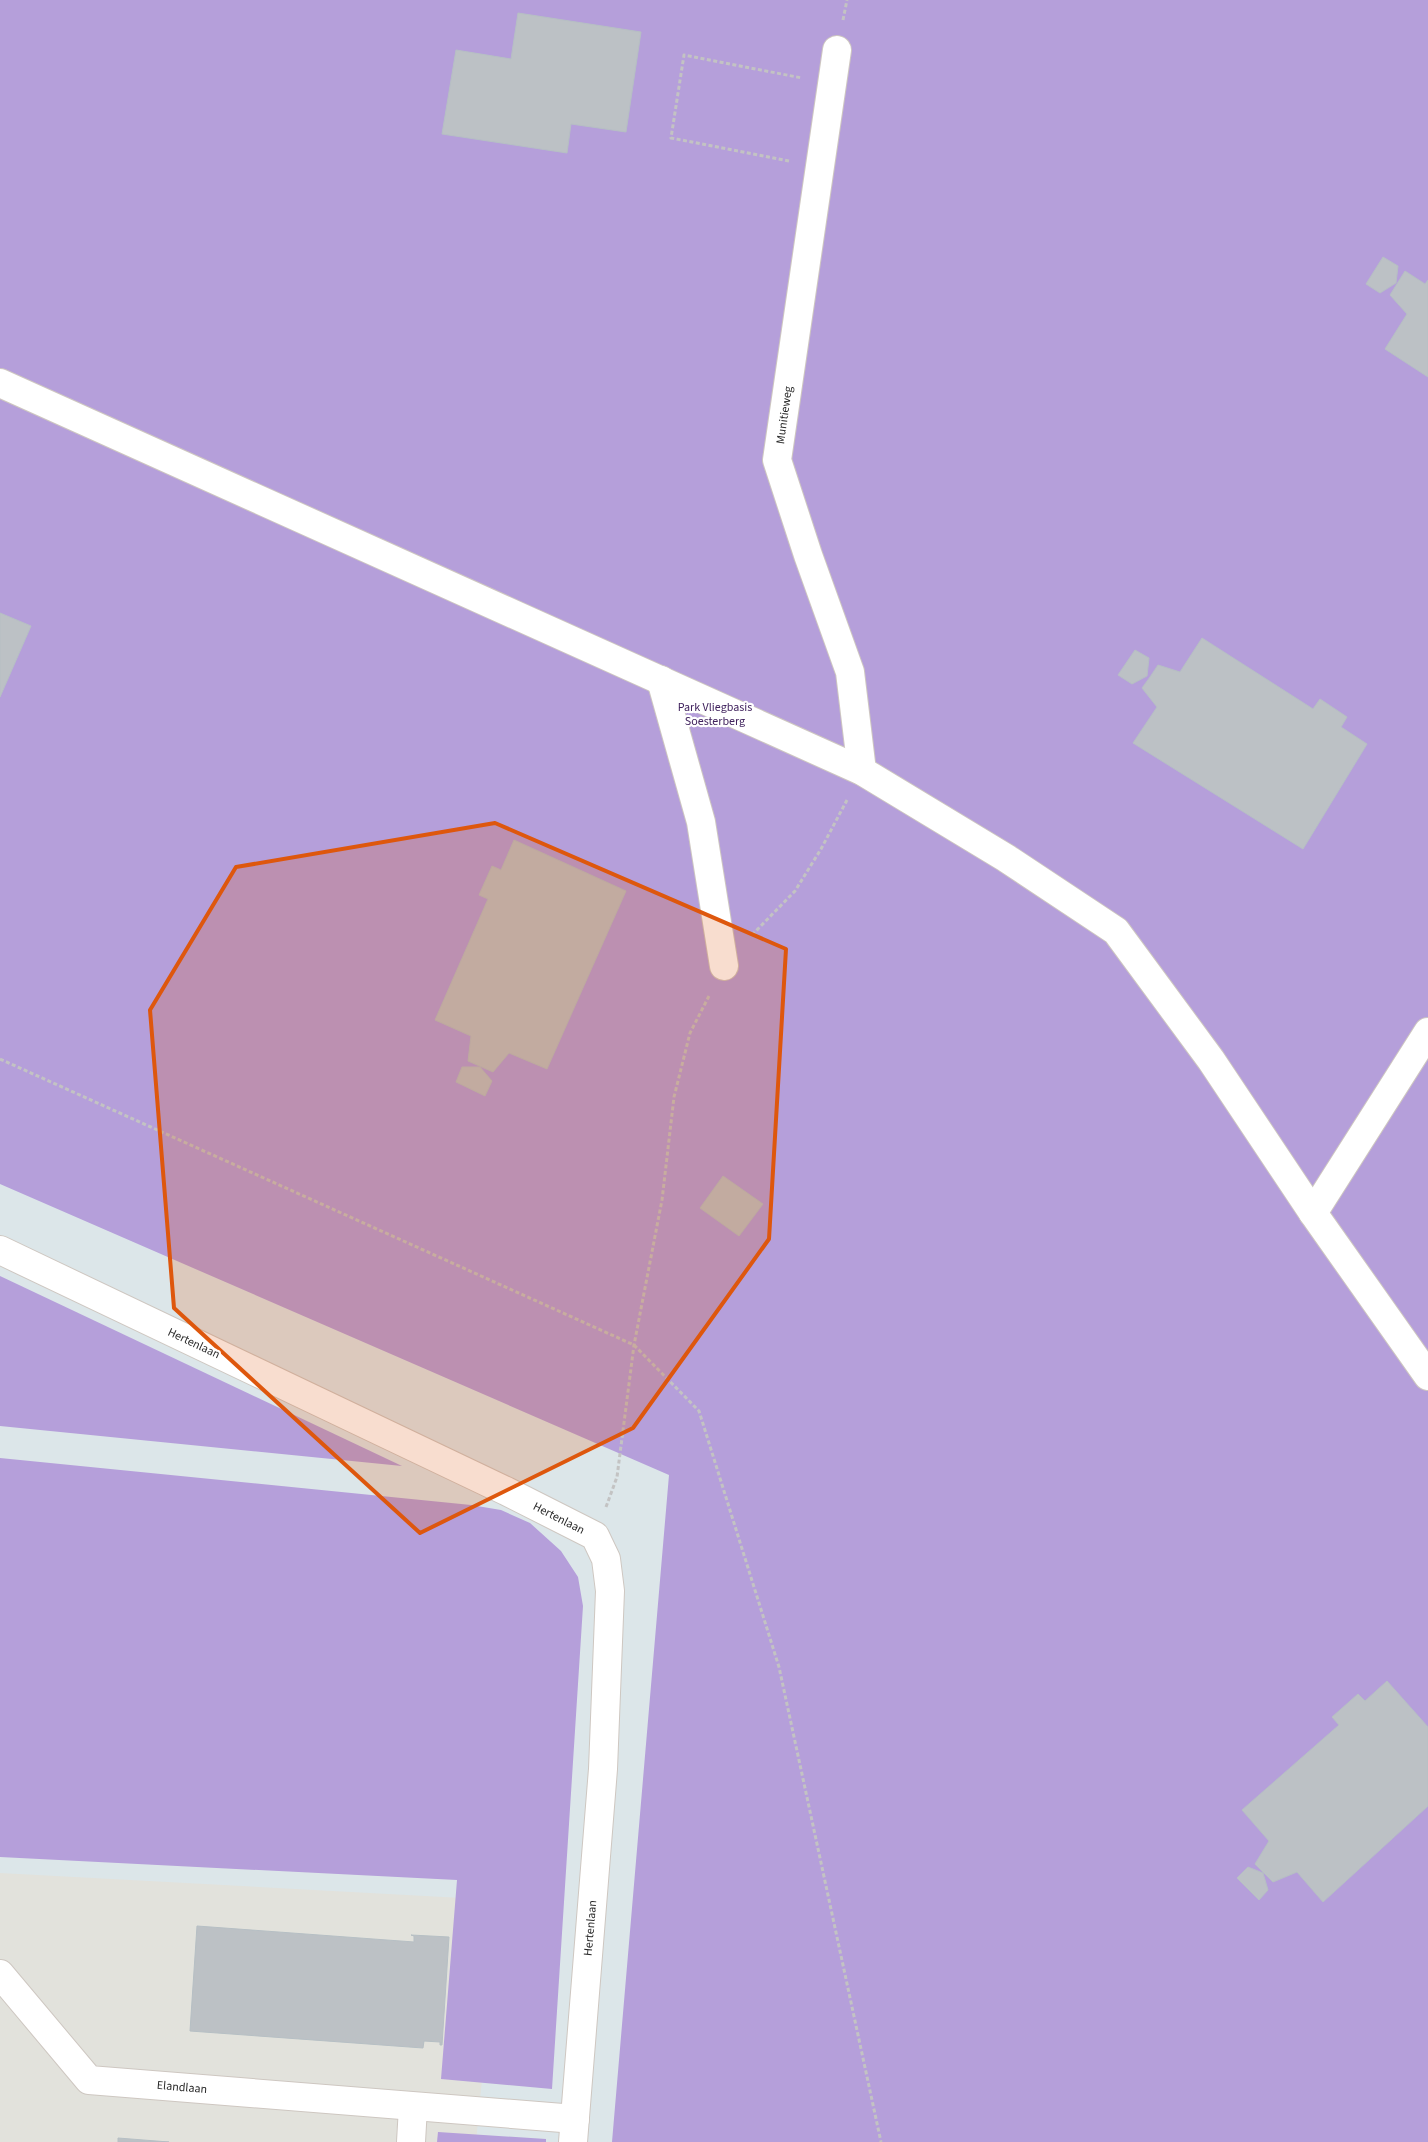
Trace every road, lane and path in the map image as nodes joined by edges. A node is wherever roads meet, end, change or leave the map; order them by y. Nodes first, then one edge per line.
1 (838, 50) dead end
2 (832, 84) junction
3 (820, 166) junction
4 (0, 383) edge
5 (661, 680) junction
6 (862, 771) junction
7 (724, 966) junction
8 (1428, 1032) edge
9 (0, 1059) edge
10 (1313, 1213) junction
11 (0, 1250) edge
12 (634, 1346) junction
13 (1428, 1376) edge
14 (595, 1536) junction
15 (0, 1974) edge
16 (413, 2107) junction
17 (574, 2130) edge
18 (411, 2142) edge
19 (881, 2142) edge

1 - 2 street, Munitieweg
2 - 3 street, Munitieweg
2 - 3 path
3 - 6 street, Munitieweg
4 - 5 street
5 - 6 street
5 - 7 street
6 - 7 path
6 - 10 street
7 - 12 path
8 - 10 street
9 - 12 path
10 - 13 street
11 - 14 street, Hertenlaan
12 - 14 path
12 - 19 path
14 - 17 street, Hertenlaan
15 - 16 street, Elandlaan
16 - 17 street, Elandlaan
16 - 18 street

